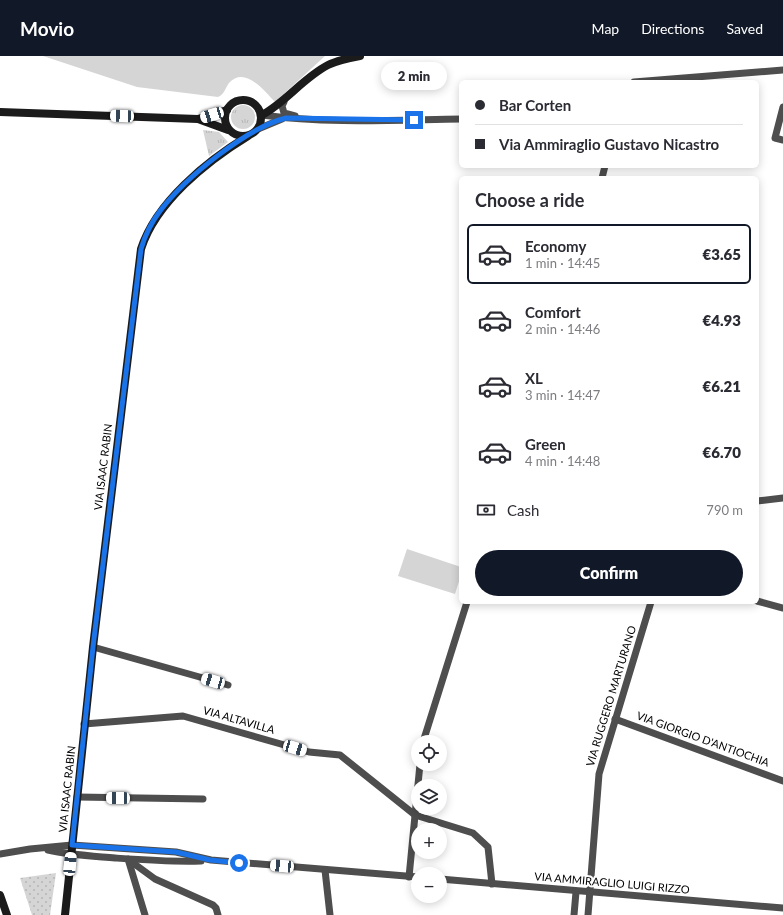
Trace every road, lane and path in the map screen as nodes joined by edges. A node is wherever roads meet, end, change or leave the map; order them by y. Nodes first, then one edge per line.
1 (360, 56) edge
2 (783, 70) edge
3 (659, 80) edge
4 (284, 102) junction
5 (783, 107) edge
6 (227, 110) junction
7 (0, 112) edge
8 (262, 116) junction
9 (286, 118) junction
10 (198, 119) junction
11 (317, 119) junction
12 (459, 119) edge
13 (258, 129) junction
14 (228, 130) junction
15 (248, 136) junction
16 (783, 140) edge
17 (783, 498) edge
18 (759, 501) edge
19 (759, 602) edge
20 (466, 604) edge
21 (650, 604) edge
22 (783, 608) edge
23 (93, 647) junction
24 (228, 685) dead end
25 (615, 719) junction
26 (84, 724) junction
27 (426, 735) edge
28 (783, 781) edge
29 (77, 797) junction
30 (203, 799) dead end
31 (411, 812) edge
32 (415, 815) joint
33 (72, 845) junction
34 (42, 848) junction
35 (0, 854) edge
36 (71, 855) junction
37 (128, 859) junction
38 (210, 860) junction
39 (325, 870) junction
40 (409, 877) joint
41 (447, 880) edge
42 (492, 884) junction
43 (576, 892) junction
44 (590, 893) junction
45 (0, 895) edge
46 (756, 906) junction
47 (783, 908) edge
48 (7, 915) edge
49 (65, 915) edge
50 (144, 915) edge
51 (218, 915) edge
52 (330, 915) edge
53 (574, 915) edge
54 (588, 915) edge
55 (756, 915) edge

1 - 4 street
2 - 3 street
4 - 8 street
4 - 11 street
5 - 16 street
6 - 8 street
6 - 10 street
6 - 14 street
7 - 10 street
8 - 9 street
8 - 13 street
9 - 11 street
9 - 13 street
10 - 14 street
11 - 12 street
13 - 15 street
14 - 15 street
15 - 23 street, VIA ISAAC RABIN
17 - 18 street
19 - 22 street
20 - 27 street
21 - 25 street, VIA RUGGERO MARTURANO
23 - 24 street
23 - 26 street, VIA ISAAC RABIN
25 - 28 street, VIA GIORGIO D'ANTIOCHIA
25 - 44 street, VIA RUGGERO MARTURANO
26 - 29 street, VIA ISAAC RABIN
26 - 31 street, VIA ALTAVILLA
29 - 30 street
29 - 33 street, VIA ISAAC RABIN
32 - 40 street
32 - 42 street, VIA ALTAVILLA
33 - 34 street
33 - 36 street, VIA ISAAC RABIN
33 - 38 street
34 - 35 street
34 - 36 street
36 - 37 street
36 - 49 street, VIA ISAAC RABIN
37 - 38 street
37 - 50 street
37 - 51 street
38 - 39 street
39 - 40 street
39 - 52 street
41 - 42 street, VIA AMMIRAGLIO LUIGI RIZZO
42 - 43 street, VIA AMMIRAGLIO LUIGI RIZZO
43 - 44 street, VIA AMMIRAGLIO LUIGI RIZZO
43 - 53 street
44 - 46 street, VIA AMMIRAGLIO LUIGI RIZZO
44 - 54 street, VIA RUGGERO MARTURANO
45 - 48 street
46 - 47 street, VIA AMMIRAGLIO LUIGI RIZZO
46 - 55 street

